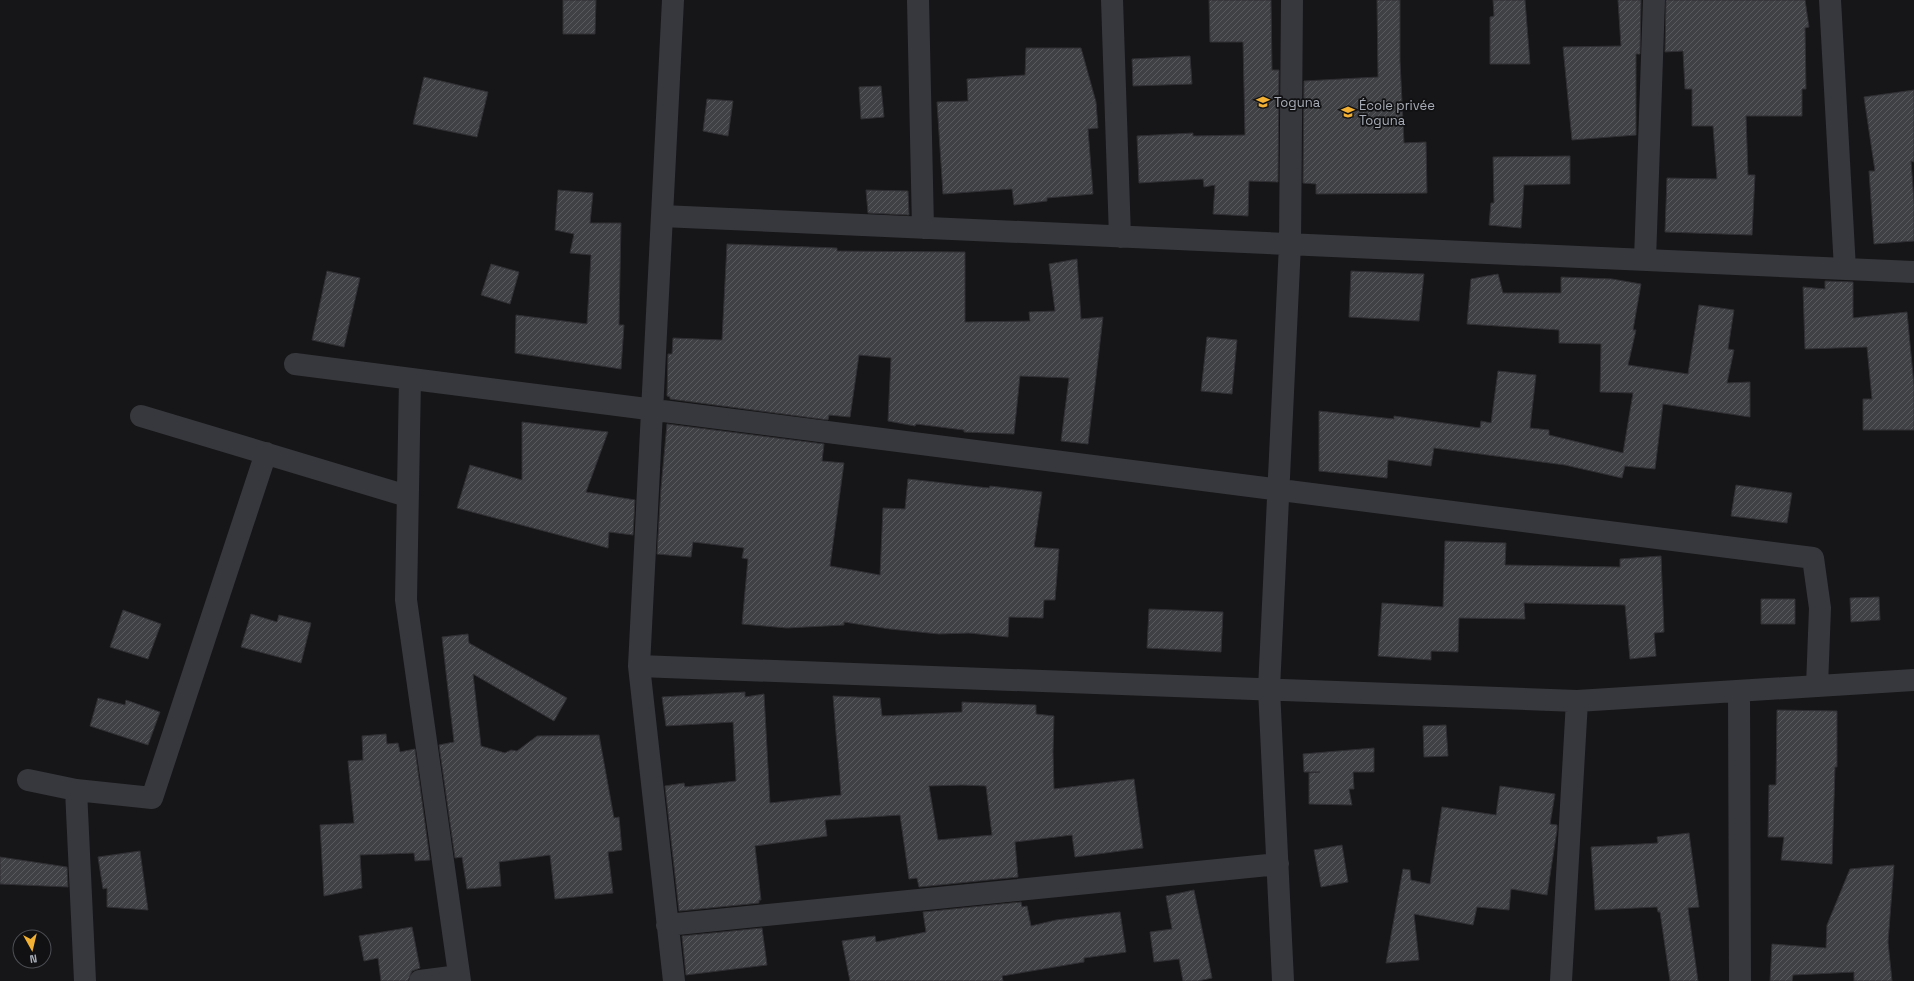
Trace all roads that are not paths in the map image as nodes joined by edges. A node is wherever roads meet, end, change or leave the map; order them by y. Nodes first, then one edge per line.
1 (673, 0) edge
2 (918, 0) edge
3 (1112, 0) edge
4 (1292, 0) edge
5 (1654, 0) edge
6 (1830, 0) edge
7 (662, 216) junction
8 (923, 228) junction
9 (1120, 237) junction
10 (1290, 244) junction
11 (1645, 260) junction
12 (1845, 269) junction
13 (1914, 272) edge
14 (295, 364) dead end
15 (410, 379) junction
16 (653, 410) junction
17 (141, 416) dead end
18 (266, 453) junction
19 (1278, 490) junction
20 (407, 496) junction
21 (639, 666) junction
22 (1914, 680) edge
23 (1817, 686) junction
24 (1269, 689) junction
25 (1739, 691) junction
26 (1577, 701) junction
27 (28, 780) dead end
28 (76, 790) junction
29 (1278, 864) junction
30 (667, 925) junction
31 (460, 978) edge
32 (85, 981) edge
33 (420, 981) edge
34 (674, 981) edge
35 (1283, 981) edge
36 (1561, 981) edge
37 (1740, 981) edge

1 - 7 street
2 - 8 street
3 - 9 street
4 - 10 street
5 - 11 street
6 - 12 street
7 - 8 street
7 - 16 street
8 - 9 street
9 - 10 street
10 - 11 street
10 - 19 street
11 - 12 street
12 - 13 street
14 - 15 street
15 - 16 street
15 - 20 street
16 - 19 street
16 - 21 street
17 - 18 street
18 - 20 street
18 - 28 street
19 - 23 street
19 - 24 street
20 - 31 street
21 - 24 street
21 - 30 street
22 - 23 street
23 - 25 street
24 - 26 street
24 - 29 street
25 - 26 street
25 - 37 street
26 - 36 street
27 - 28 street
28 - 32 street
29 - 30 street
29 - 35 street
30 - 34 street
31 - 33 street

